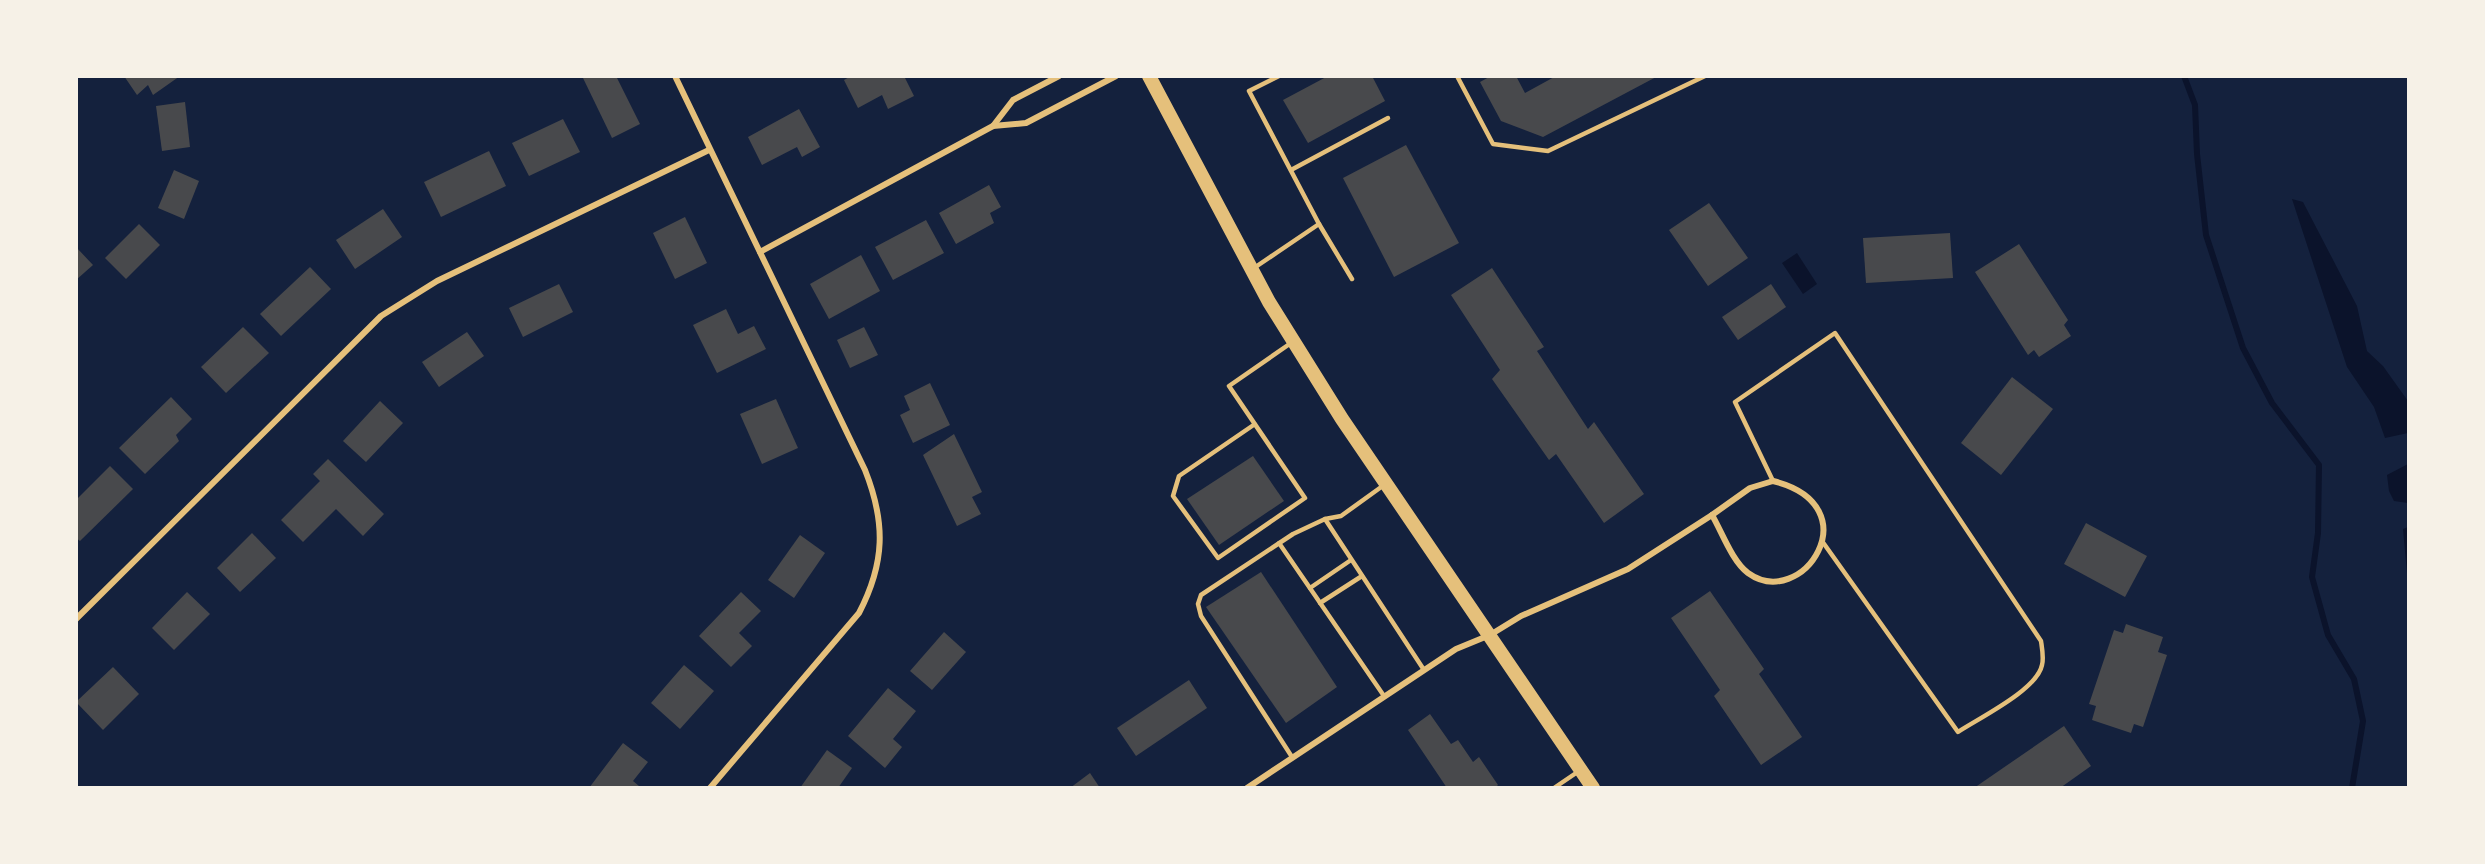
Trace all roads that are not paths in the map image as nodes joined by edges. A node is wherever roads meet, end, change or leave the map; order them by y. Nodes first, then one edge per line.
1 (675, 76) edge
2 (1059, 76) edge
3 (1116, 76) edge
4 (1149, 76) edge
5 (1279, 76) edge
6 (1457, 76) edge
7 (1705, 76) edge
8 (1388, 118) dead end
9 (993, 126) junction
10 (709, 150) junction
11 (1291, 170) junction
12 (1319, 224) junction
13 (760, 252) junction
14 (1252, 269) junction
15 (1352, 279) dead end
16 (1294, 341) junction
17 (1255, 424) junction
18 (1773, 481) junction
19 (1386, 484) junction
20 (1712, 515) junction
21 (1324, 519) junction
22 (1822, 541) junction
23 (1279, 543) junction
24 (1351, 560) junction
25 (1362, 576) junction
26 (1310, 588) junction
27 (1320, 603) junction
28 (76, 619) edge
29 (1490, 635) junction
30 (1424, 670) junction
31 (1384, 696) junction
32 (1292, 757) junction
33 (1581, 769) junction
34 (710, 788) edge
35 (1247, 788) edge
36 (1554, 788) edge
37 (1593, 788) edge

1 - 10 street
2 - 9 street
3 - 9 street
4 - 14 main road
5 - 11 lane
6 - 7 lane
8 - 11 lane
9 - 13 street
10 - 13 street
10 - 28 street
11 - 12 lane
12 - 14 lane
12 - 15 lane
13 - 34 street
14 - 16 main road
16 - 17 lane
16 - 19 main road
17 - 17 lane
18 - 20 street
18 - 22 street
18 - 22 lane
19 - 21 lane
19 - 29 main road
20 - 22 street
20 - 29 street
21 - 23 lane
21 - 24 lane
23 - 26 lane
23 - 32 lane
24 - 25 lane
24 - 26 lane
25 - 27 lane
25 - 30 lane
26 - 27 lane
27 - 31 lane
29 - 30 street
29 - 33 main road
30 - 31 street
31 - 32 street
32 - 35 street
33 - 36 lane
33 - 37 main road

